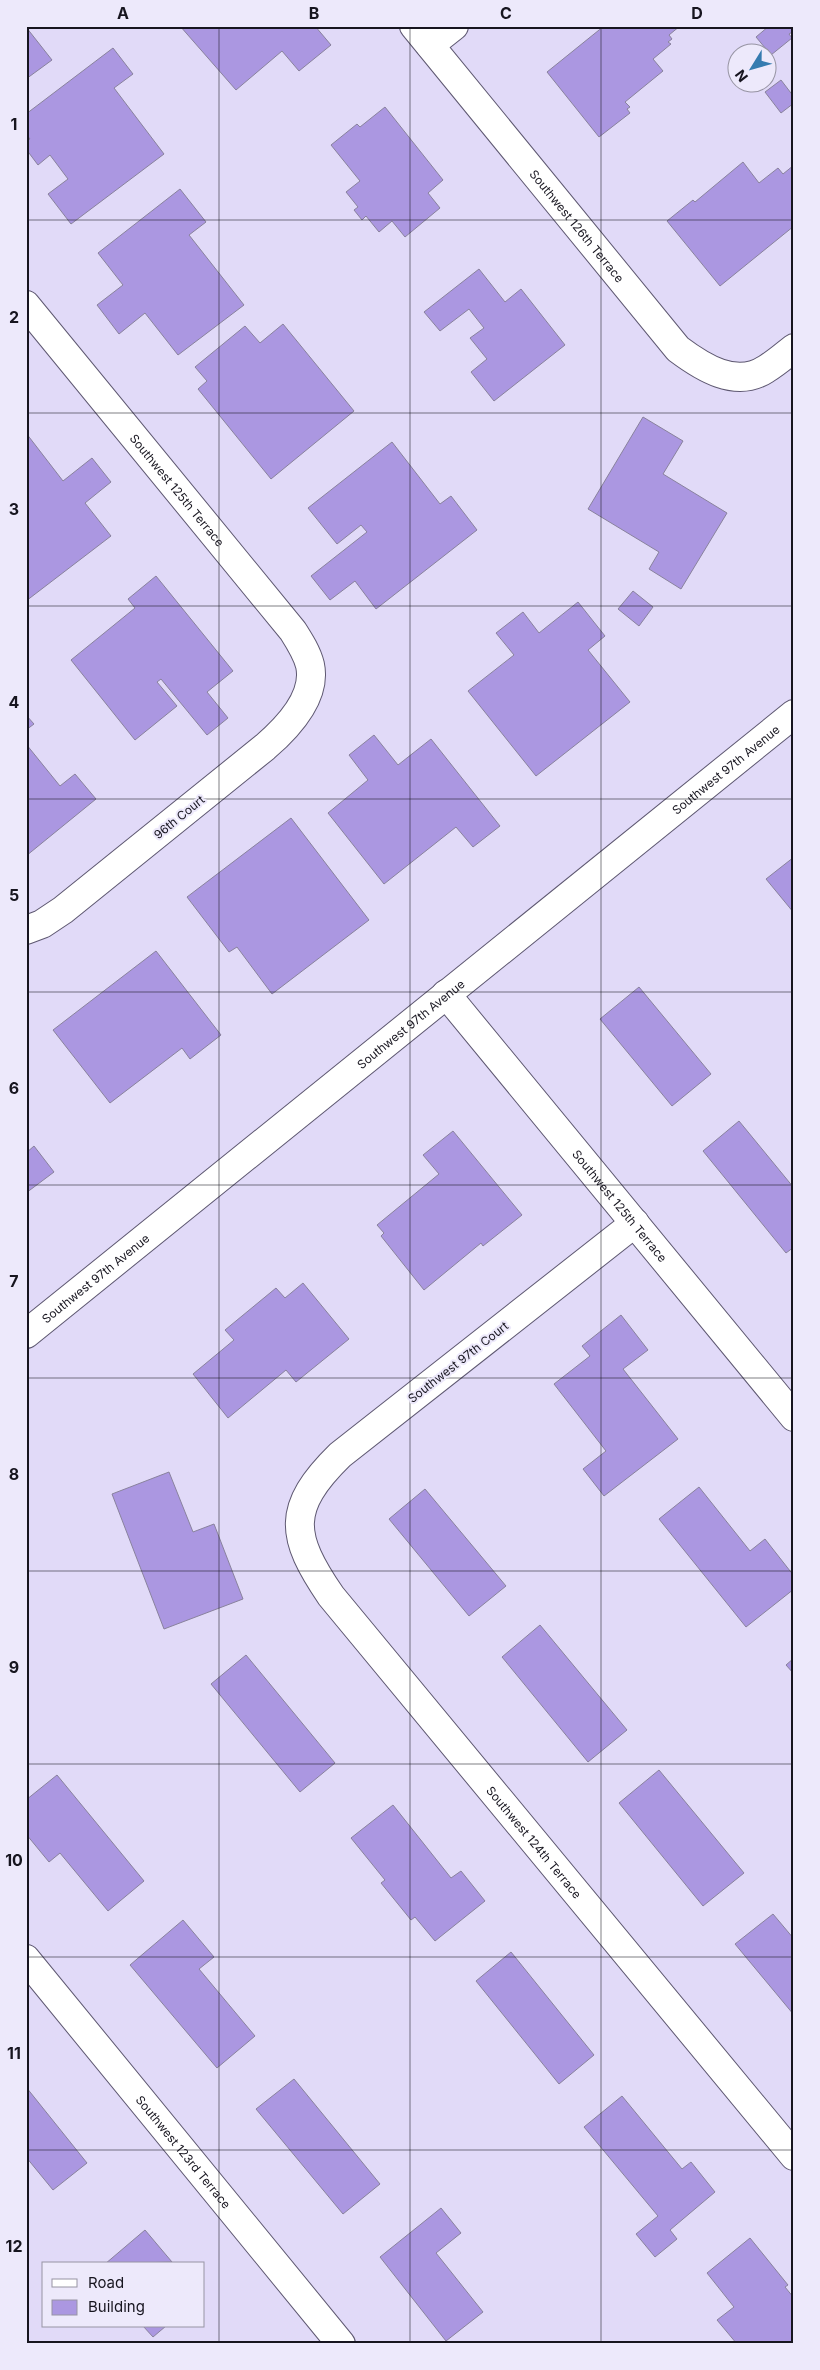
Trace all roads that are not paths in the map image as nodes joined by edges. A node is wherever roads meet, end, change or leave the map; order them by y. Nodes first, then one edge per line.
1 (454, 26) edge
2 (422, 36) edge
3 (26, 305) edge
4 (794, 348) edge
5 (312, 683) joint
6 (794, 714) edge
7 (26, 930) edge
8 (446, 994) junction
9 (635, 1223) junction
10 (26, 1334) edge
11 (794, 1417) edge
12 (300, 1517) joint
13 (26, 1959) edge
14 (794, 2156) edge
15 (341, 2344) edge

1 - 2 street
2 - 4 street, Southwest 126th Terrace
3 - 5 street, Southwest 125th Terrace
5 - 7 street, 96th Court
6 - 8 street, Southwest 97th Avenue
8 - 9 street, Southwest 125th Terrace
8 - 10 street, Southwest 97th Avenue
9 - 11 street, Southwest 125th Terrace
9 - 12 street, Southwest 97th Court
12 - 14 street, Southwest 124th Terrace
13 - 15 street, Southwest 123rd Terrace

